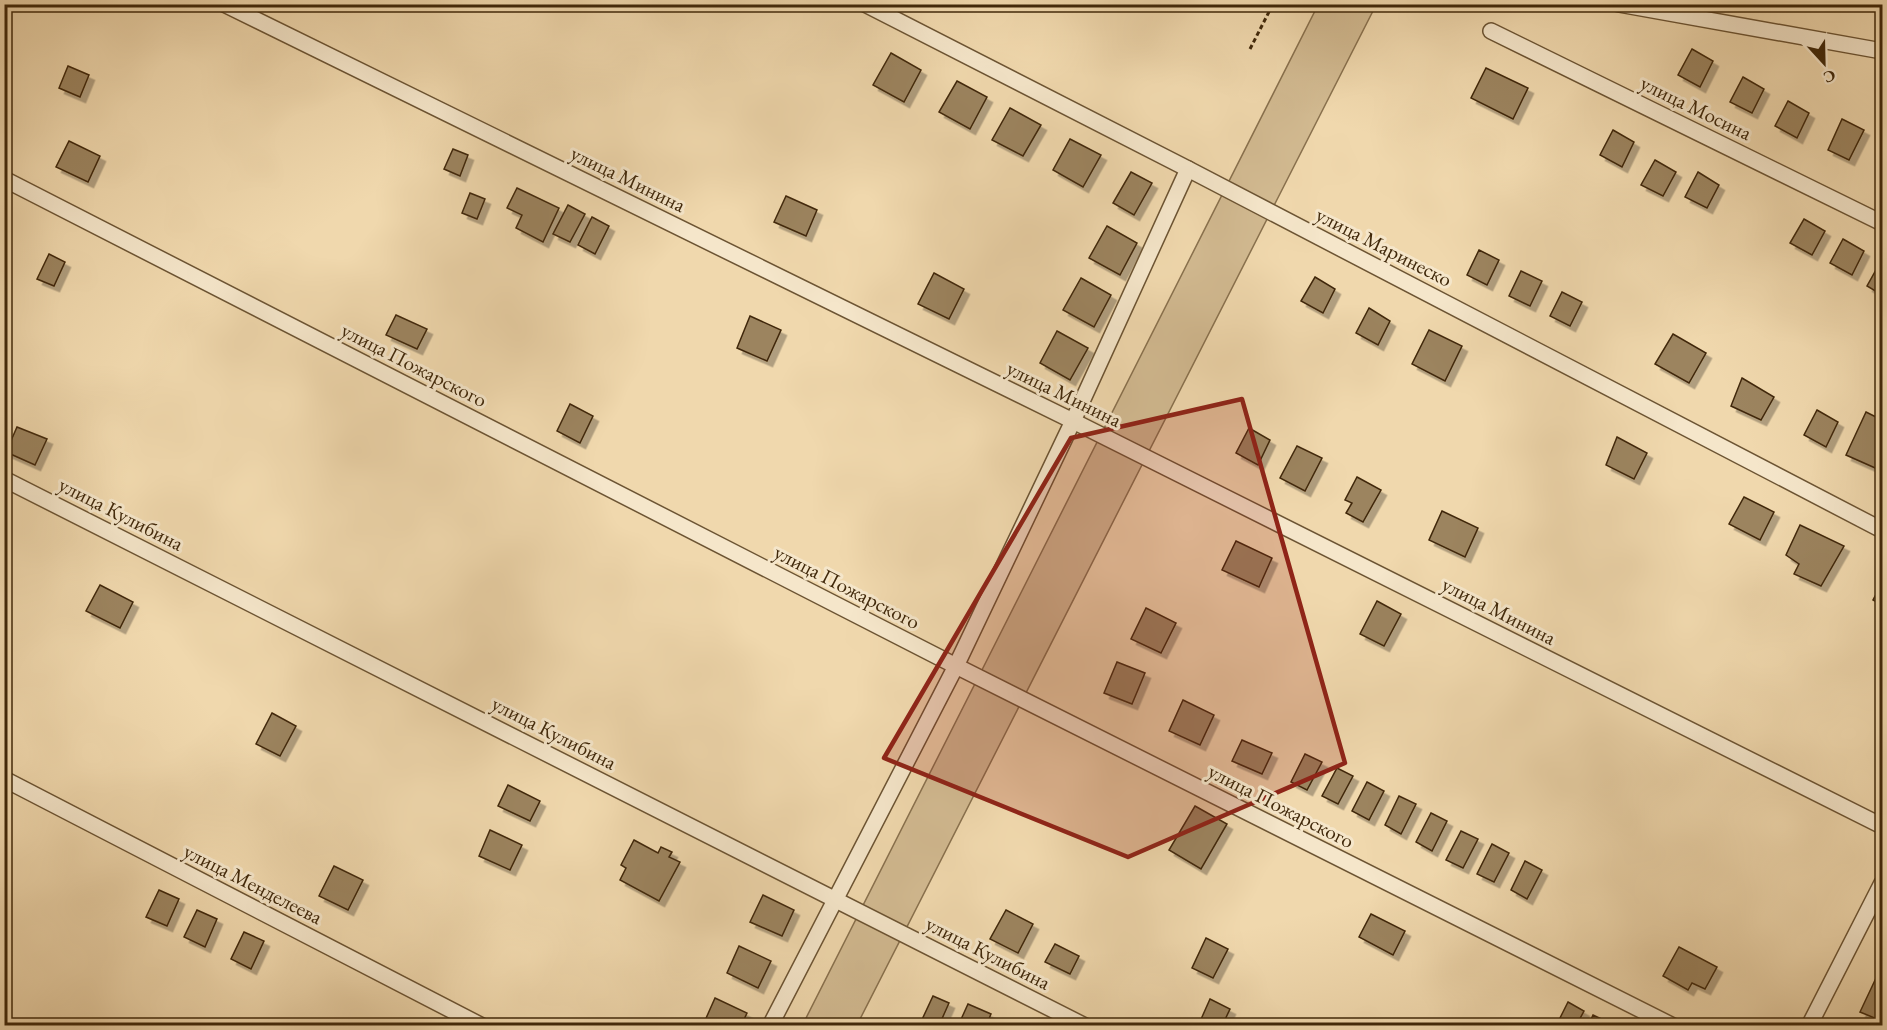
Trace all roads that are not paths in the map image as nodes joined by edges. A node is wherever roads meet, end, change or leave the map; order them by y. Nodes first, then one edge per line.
1 (224, 4) edge
2 (865, 4) edge
3 (1619, 4) edge
4 (1491, 31) dead end
5 (1882, 51) edge
6 (1188, 169) junction
7 (4, 179) edge
8 (1882, 223) edge
9 (1073, 422) junction
10 (4, 478) edge
11 (1882, 530) edge
12 (956, 666) junction
13 (4, 779) edge
14 (1882, 826) edge
15 (1882, 883) edge
16 (834, 899) junction
17 (482, 1026) edge
18 (770, 1026) edge
19 (1085, 1026) edge
20 (1673, 1026) edge
21 (1809, 1026) edge

1 - 9 street, улица Минина
2 - 6 street, улица Маринеско
3 - 5 street
4 - 8 street, улица Мосина
6 - 9 street
6 - 11 street, улица Маринеско
7 - 12 street, улица Пожарского
9 - 12 street
9 - 14 street, улица Минина
10 - 16 street, улица Кулибина
12 - 16 street
12 - 20 street, улица Пожарского
13 - 17 street, улица Менделеева
15 - 21 street
16 - 18 street
16 - 19 street, улица Кулибина

